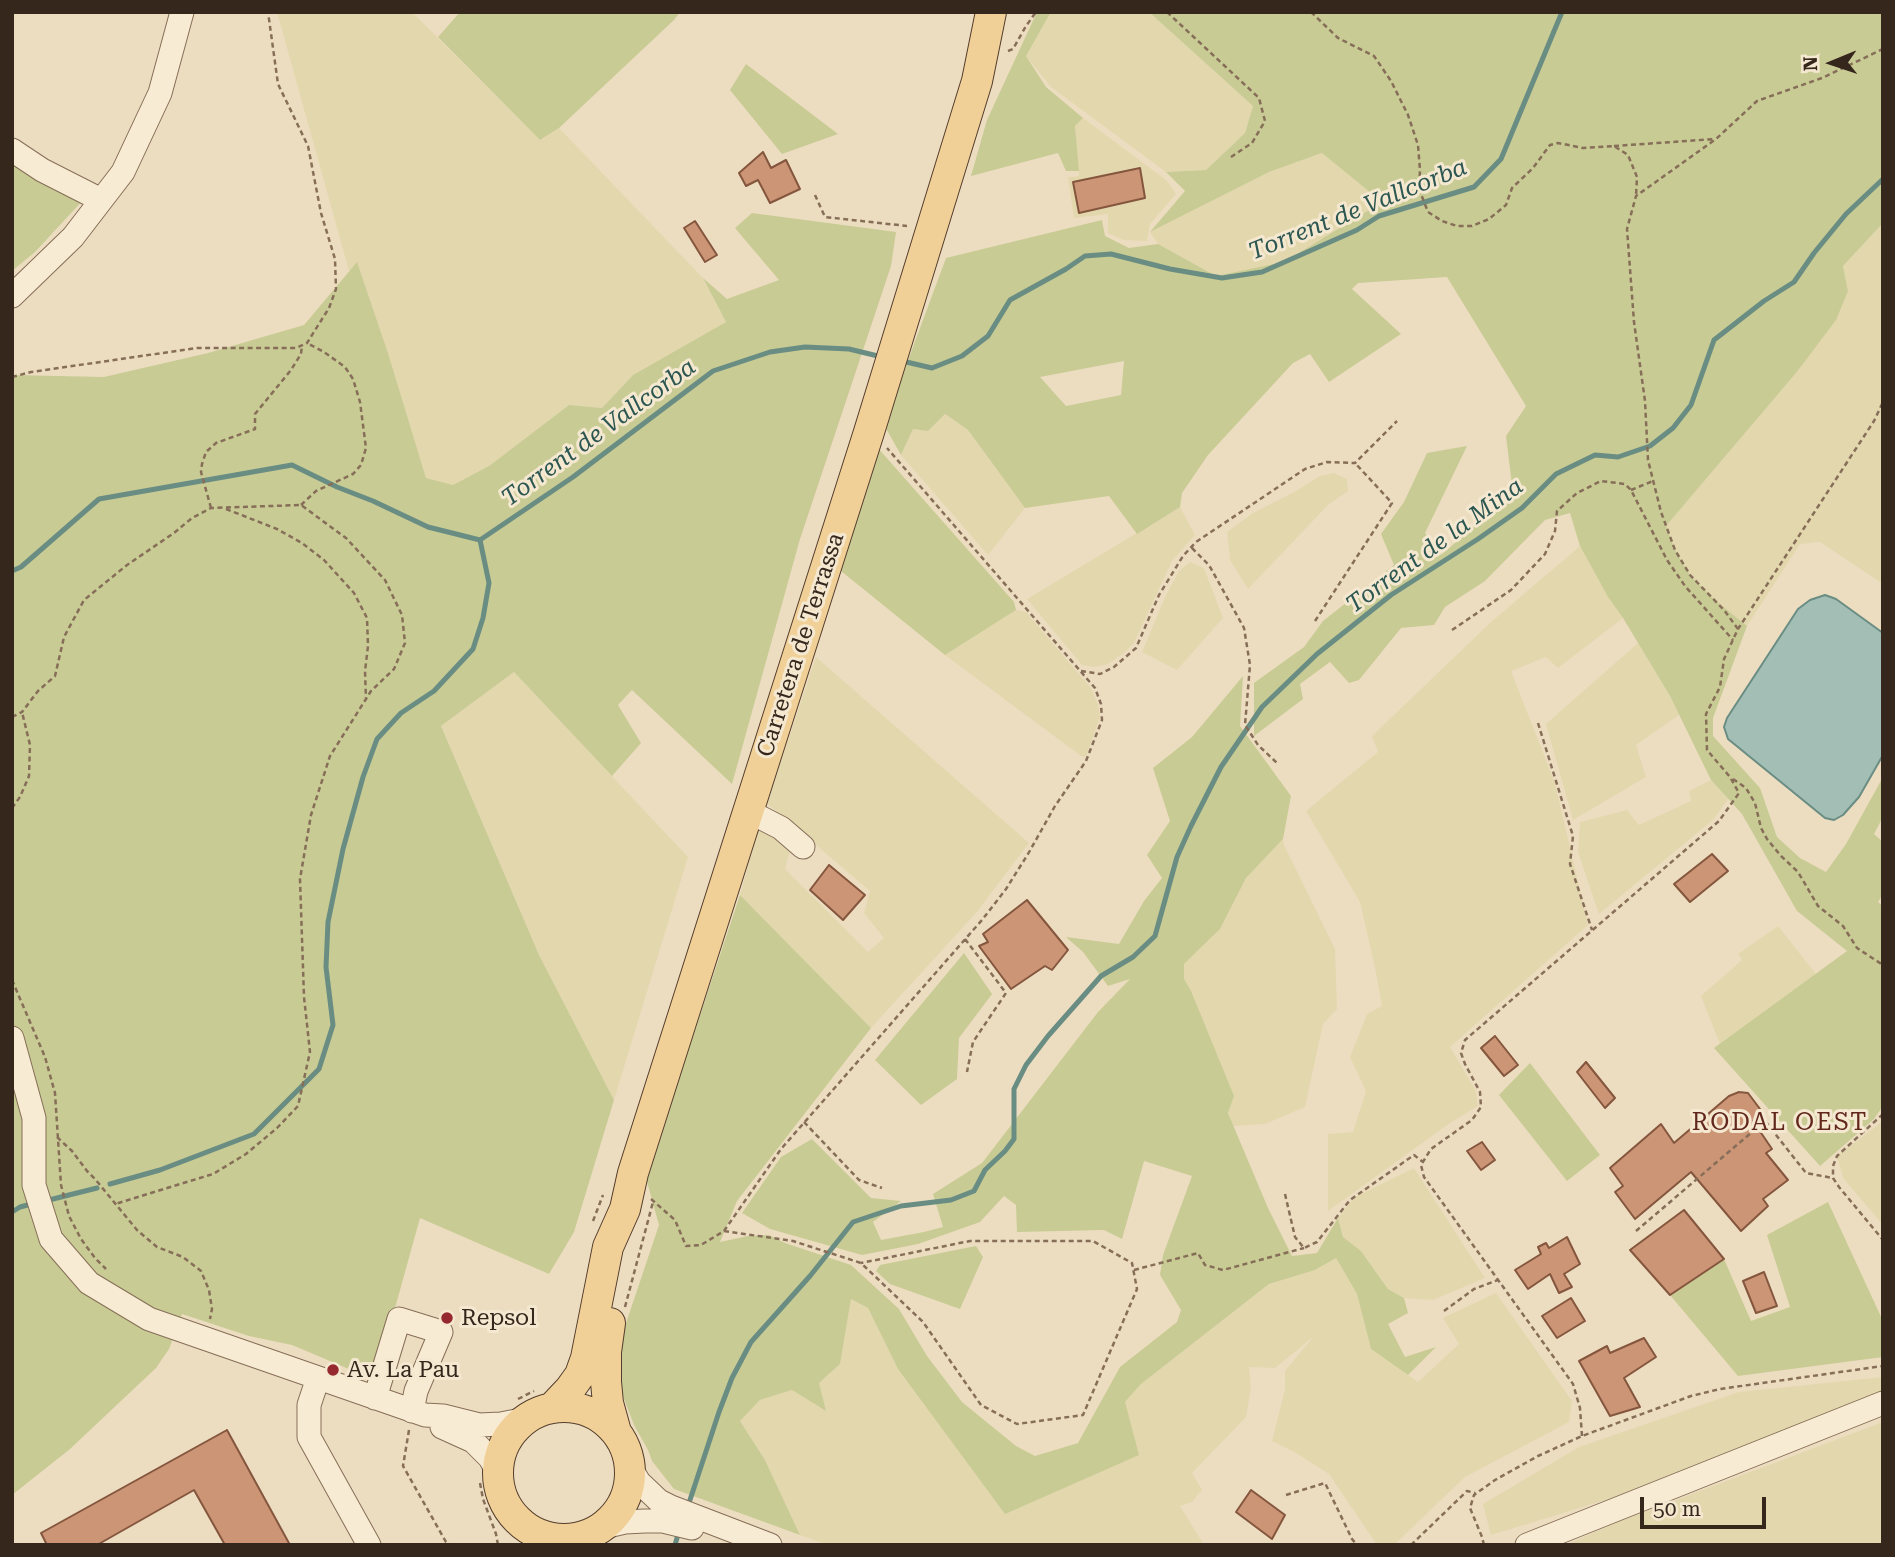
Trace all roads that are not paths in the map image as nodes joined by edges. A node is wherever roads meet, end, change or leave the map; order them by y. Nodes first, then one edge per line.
1 (182, 12) edge
2 (990, 12) edge
3 (1006, 12) edge
4 (981, 71) junction
5 (12, 150) edge
6 (101, 200) junction
7 (12, 296) edge
8 (748, 811) junction
9 (803, 847) dead end
10 (12, 1038) edge
11 (628, 1195) junction
12 (318, 1378) junction
13 (375, 1398) junction
14 (1883, 1403) edge
15 (530, 1405) junction
16 (419, 1413) junction
17 (616, 1432) junction
18 (629, 1465) junction
19 (489, 1475) junction
20 (506, 1504) junction
21 (580, 1537) edge
22 (369, 1545) edge
23 (514, 1545) edge
24 (734, 1545) edge
25 (770, 1545) edge
26 (1527, 1545) edge

1 - 6 street
2 - 4 main road, Carretera de Terrassa
3 - 4 main road, Carretera de Terrassa
4 - 8 main road, Carretera de Terrassa
5 - 6 street
6 - 7 street
8 - 9 street
8 - 11 main road, Carretera de Terrassa
10 - 12 street
11 - 15 main road, Carretera de Terrassa
11 - 17 main road, Carretera de Terrassa
12 - 13 street
12 - 22 street
13 - 16 street
13 - 16 street
14 - 26 street
15 - 16 street
15 - 17 main road
15 - 19 main road
16 - 19 street
17 - 18 main road
18 - 21 main road
18 - 25 street
19 - 20 main road
20 - 21 main road
20 - 23 main road
21 - 24 street

